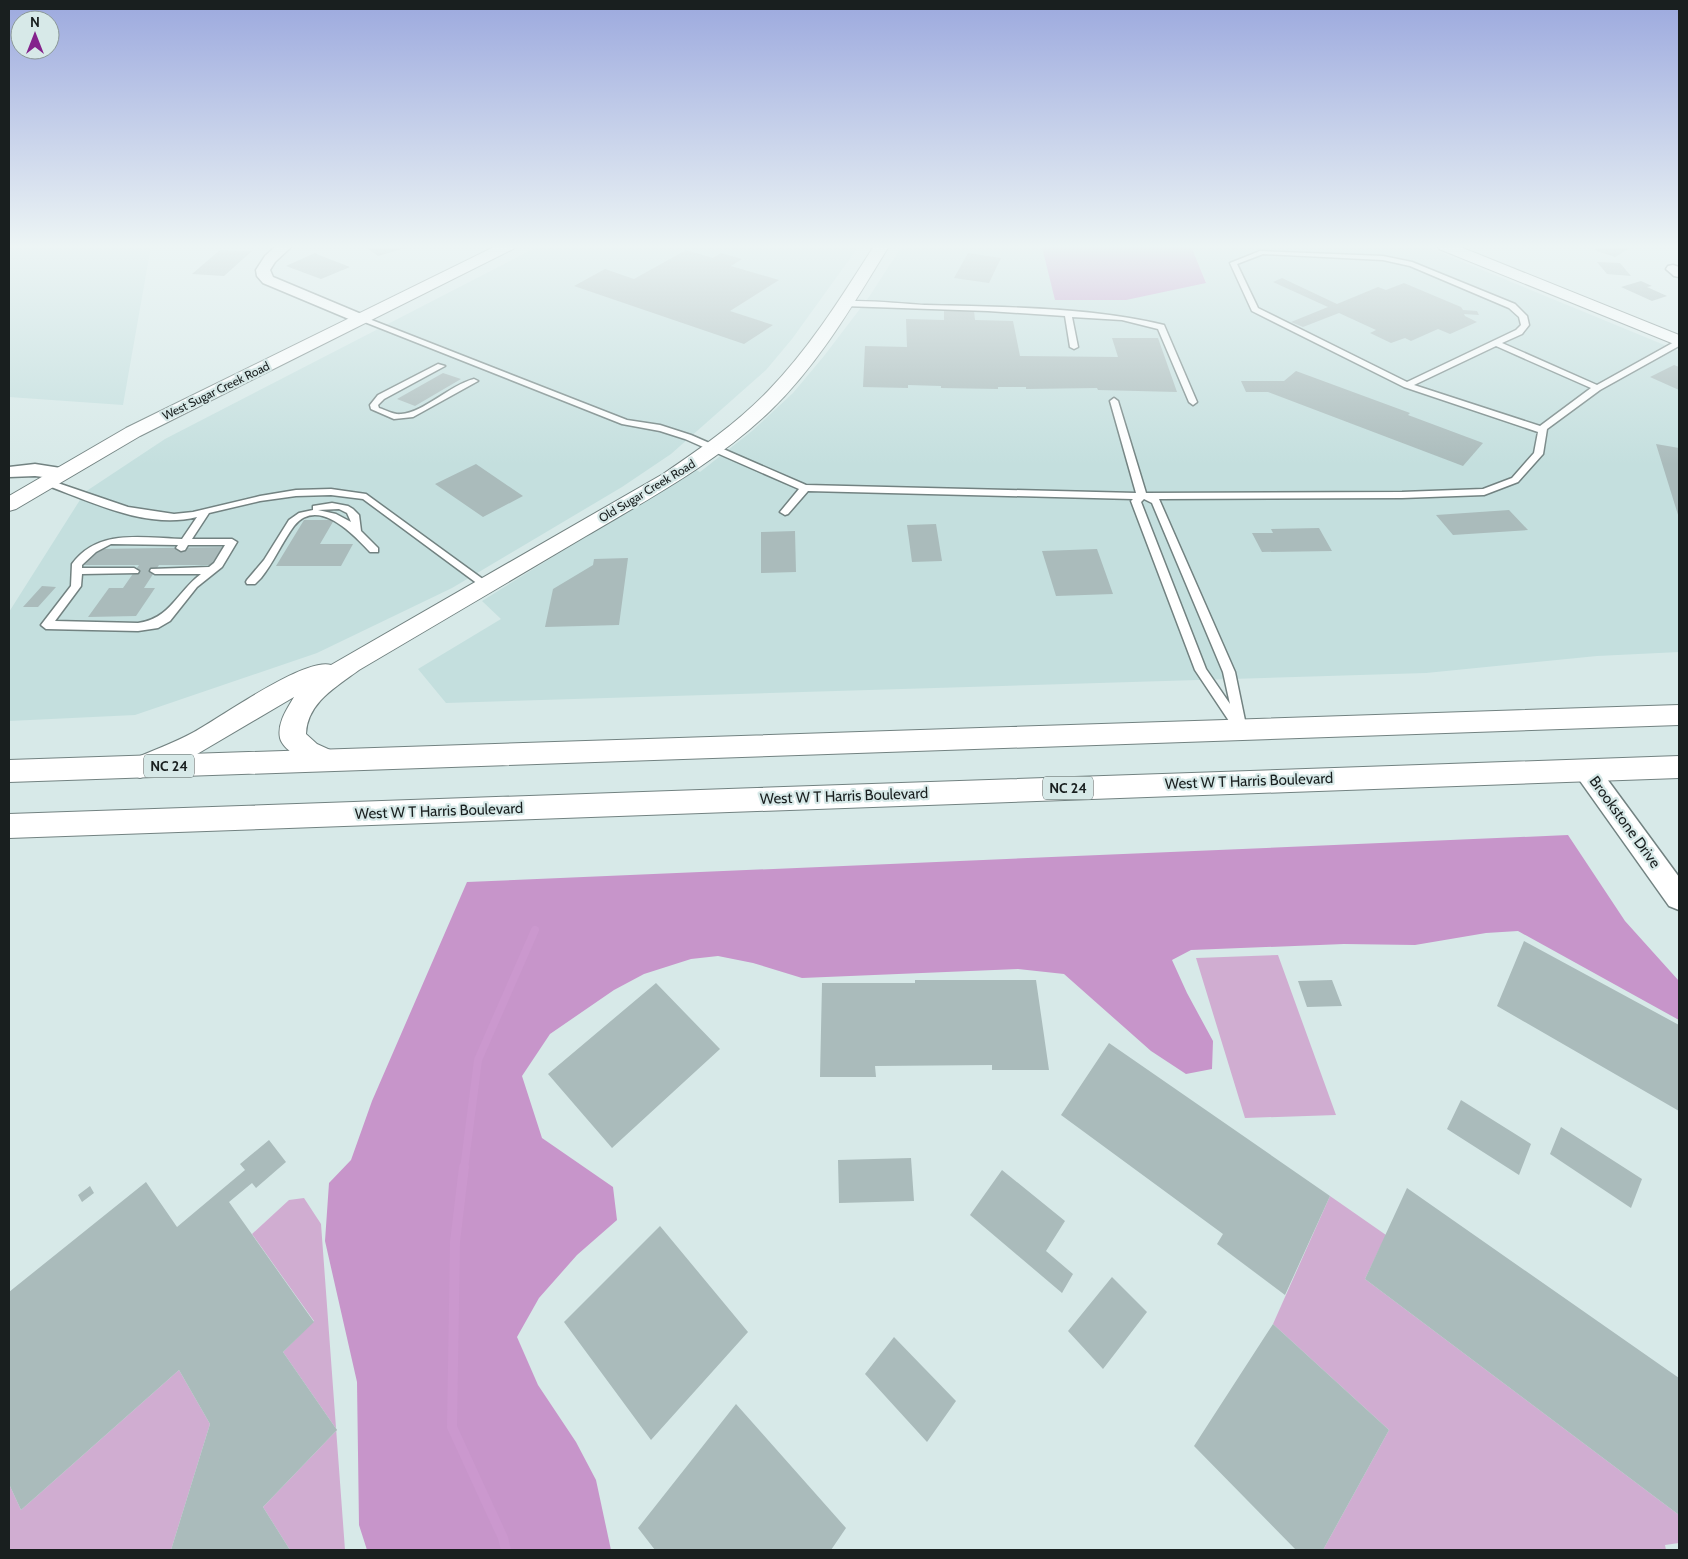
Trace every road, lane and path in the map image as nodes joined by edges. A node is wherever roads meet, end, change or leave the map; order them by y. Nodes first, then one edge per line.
1 (361, 319) joint
2 (834, 319) edge
3 (1069, 319) edge
4 (1125, 319) edge
5 (1275, 319) edge
6 (1524, 319) edge
7 (1622, 319) edge
8 (1679, 342) edge
9 (1498, 344) junction
10 (1074, 347) dead end
11 (441, 366) dead end
12 (474, 381) dead end
13 (1407, 385) junction
14 (1597, 388) junction
15 (1114, 401) dead end
16 (1193, 402) dead end
17 (1542, 430) junction
18 (716, 448) junction
19 (9, 472) edge
20 (53, 478) junction
21 (805, 488) junction
22 (1142, 496) junction
23 (9, 504) edge
24 (207, 510) junction
25 (785, 512) dead end
26 (183, 545) junction
27 (374, 550) dead end
28 (127, 569) dead end
29 (211, 570) junction
30 (76, 571) junction
31 (155, 571) dead end
32 (250, 582) dead end
33 (486, 585) junction
34 (350, 664) junction
35 (1679, 715) edge
36 (1241, 730) junction
37 (329, 760) junction
38 (140, 767) junction
39 (1679, 767) edge
40 (9, 771) edge
41 (1588, 771) junction
42 (9, 826) edge
43 (1679, 898) edge

1 - 18 lane
1 - 20 main road, West Sugar Creek Road
2 - 18 main road, Old Sugar Creek Road
3 - 10 lane
4 - 16 lane
5 - 13 lane
6 - 9 lane
7 - 8 main road
8 - 14 lane
9 - 13 lane
9 - 14 lane
11 - 12 lane
13 - 17 lane
14 - 17 lane
15 - 22 lane
17 - 22 lane
18 - 21 lane
18 - 33 main road, Old Sugar Creek Road
19 - 20 street
20 - 23 main road, West Sugar Creek Road
20 - 24 lane
21 - 22 lane
21 - 25 lane
22 - 36 lane
22 - 36 lane
24 - 26 lane
24 - 33 lane
26 - 29 lane
26 - 30 lane
27 - 32 lane
28 - 30 lane
29 - 30 lane
29 - 31 lane
33 - 34 main road, Old Sugar Creek Road
34 - 37 main road, Old Sugar Creek Road
34 - 38 main road, Old Sugar Creek Road
35 - 36 main road, NC 24
36 - 37 main road, NC 24
37 - 38 main road, NC 24
38 - 40 main road, NC 24
39 - 41 main road, West W T Harris Boulevard / NC 24
41 - 42 main road, West W T Harris Boulevard / NC 24
41 - 43 street, Brookstone Drive

